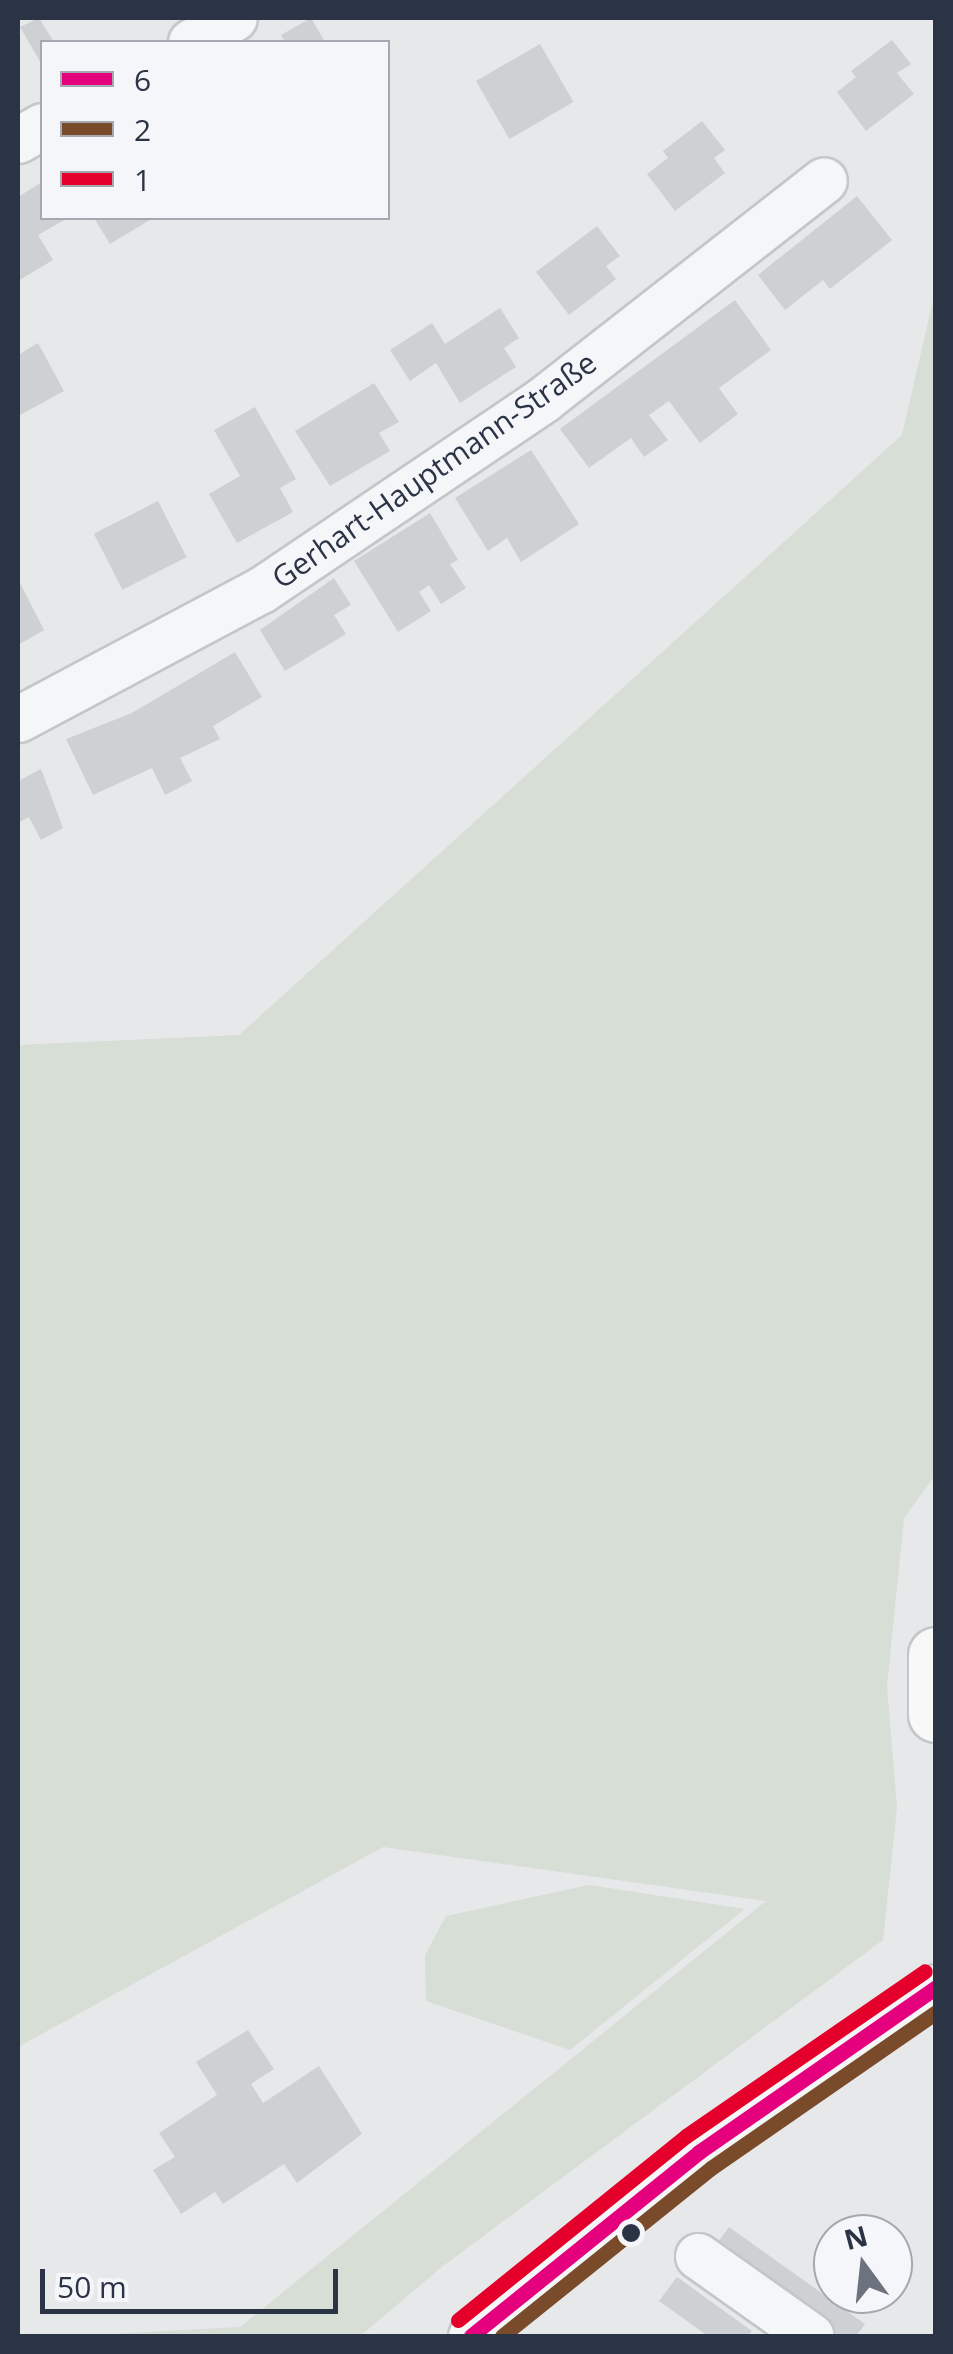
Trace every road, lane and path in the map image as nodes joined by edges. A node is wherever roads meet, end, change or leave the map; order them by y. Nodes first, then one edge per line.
1 (234, 18) edge
2 (195, 40) edge
3 (40, 127) edge
4 (18, 140) edge
5 (824, 180) dead end
6 (18, 719) edge
7 (936, 1655) edge
8 (936, 1714) edge
9 (936, 1987) edge
10 (698, 2256) dead end
11 (471, 2336) edge
12 (811, 2336) edge

1 - 2 street
3 - 4 street
5 - 6 street, Gerhart-Hauptmann-Straße
7 - 8 main road
9 - 11 street
10 - 12 street

